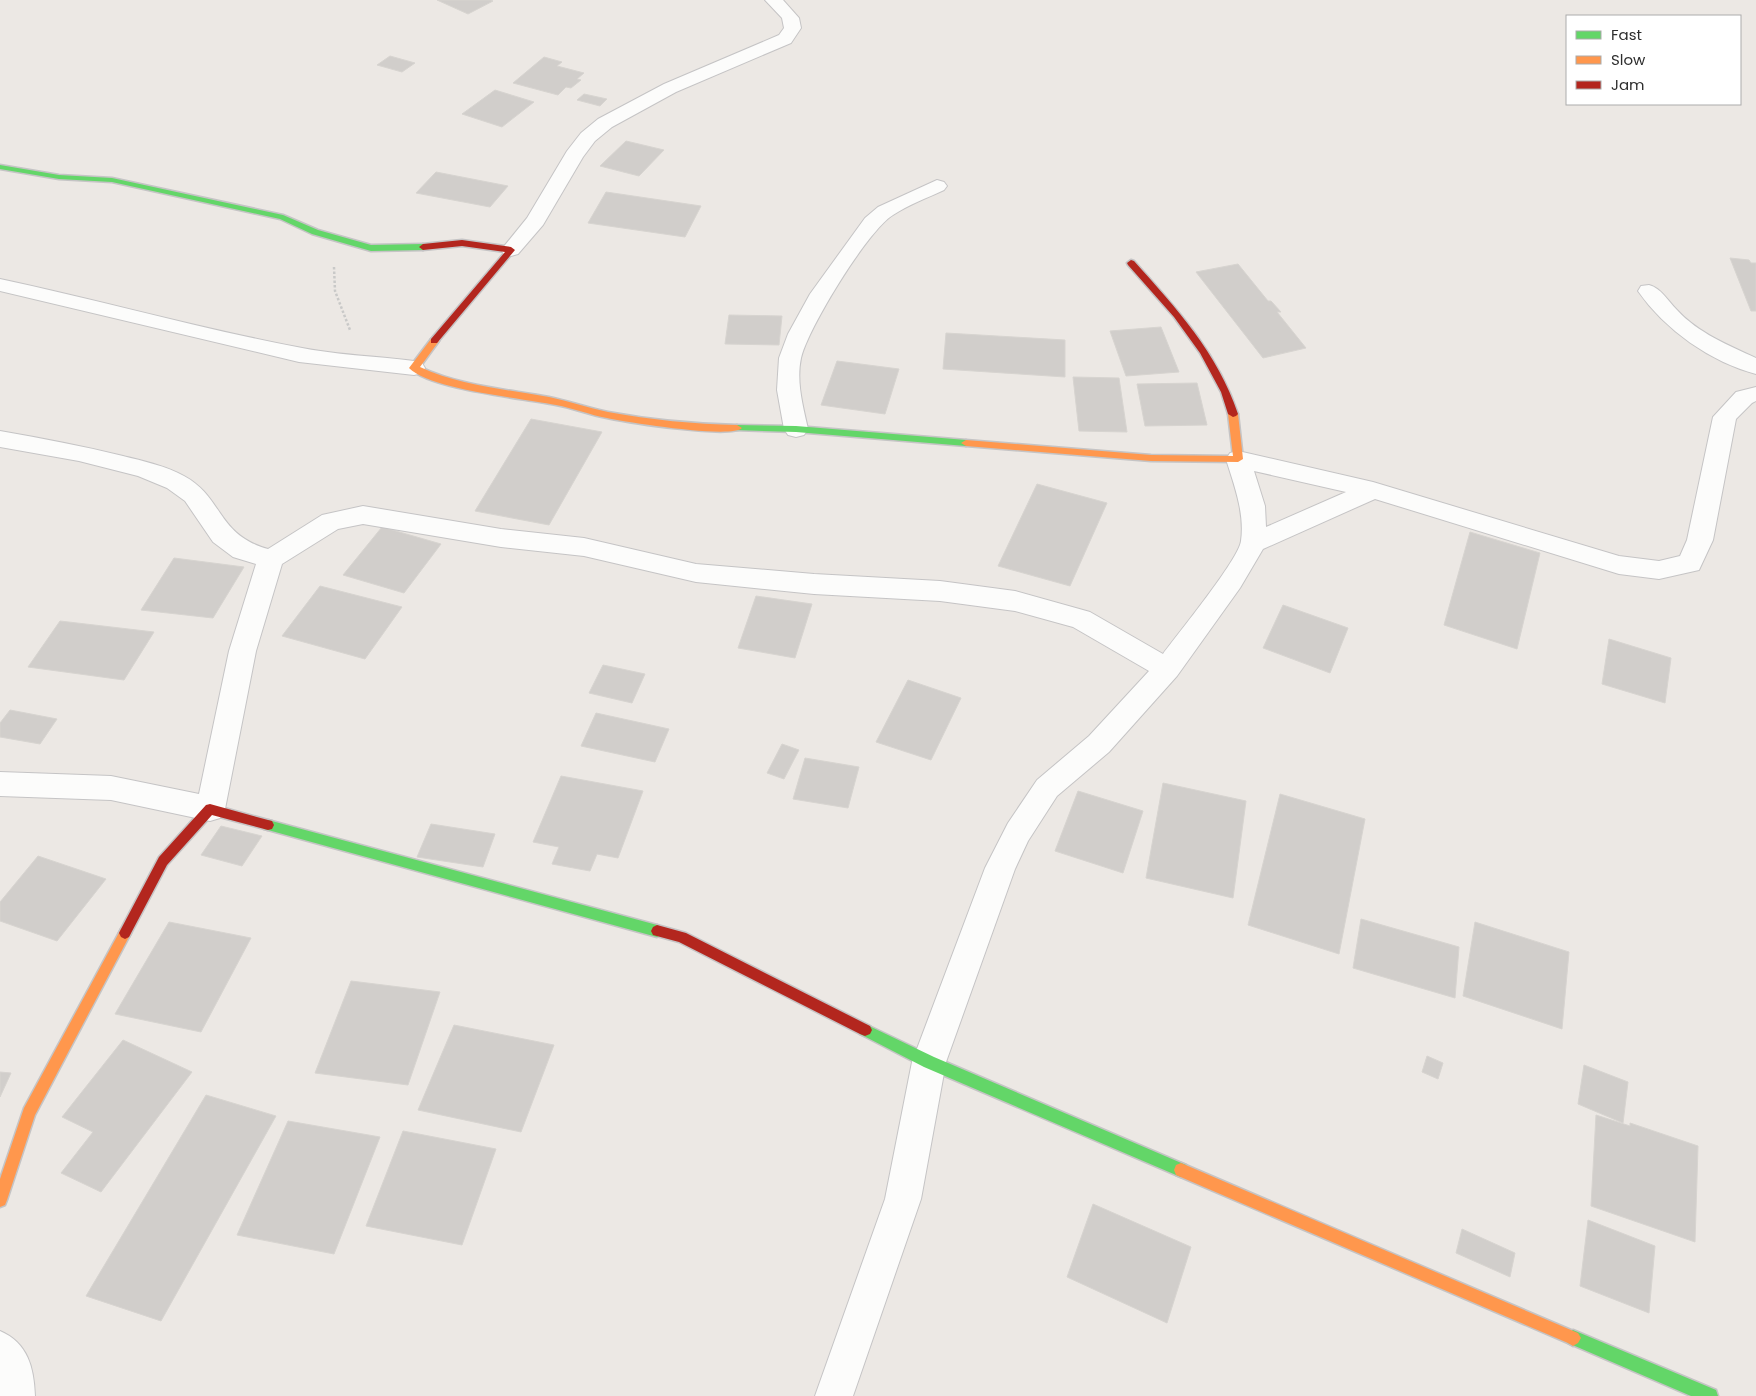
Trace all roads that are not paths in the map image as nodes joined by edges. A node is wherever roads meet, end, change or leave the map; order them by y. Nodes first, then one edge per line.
1 (773, 0) edge
2 (0, 167) edge
3 (937, 186) dead end
4 (511, 250) junction
5 (1132, 263) dead end
6 (0, 285) edge
7 (1649, 291) dead end
8 (1756, 367) edge
9 (414, 368) junction
10 (1756, 394) edge
11 (796, 429) junction
12 (0, 439) edge
13 (1238, 459) junction
14 (1373, 490) junction
15 (1254, 544) junction
16 (271, 559) junction
17 (1167, 670) junction
18 (0, 784) edge
19 (210, 809) junction
20 (930, 1062) junction
21 (0, 1200) edge
22 (0, 1350) edge
23 (16, 1396) edge
24 (834, 1396) edge
25 (1710, 1396) edge

1 - 4 street
2 - 4 street
3 - 11 street
4 - 9 street
5 - 13 street
6 - 9 street
7 - 8 street
9 - 11 street
10 - 14 street
11 - 13 street
12 - 16 street
13 - 14 street
13 - 15 street
14 - 15 street
15 - 17 street
16 - 17 street
16 - 19 street
17 - 20 street
18 - 19 street
19 - 20 street
19 - 21 street
20 - 24 street
20 - 25 street
22 - 23 street

